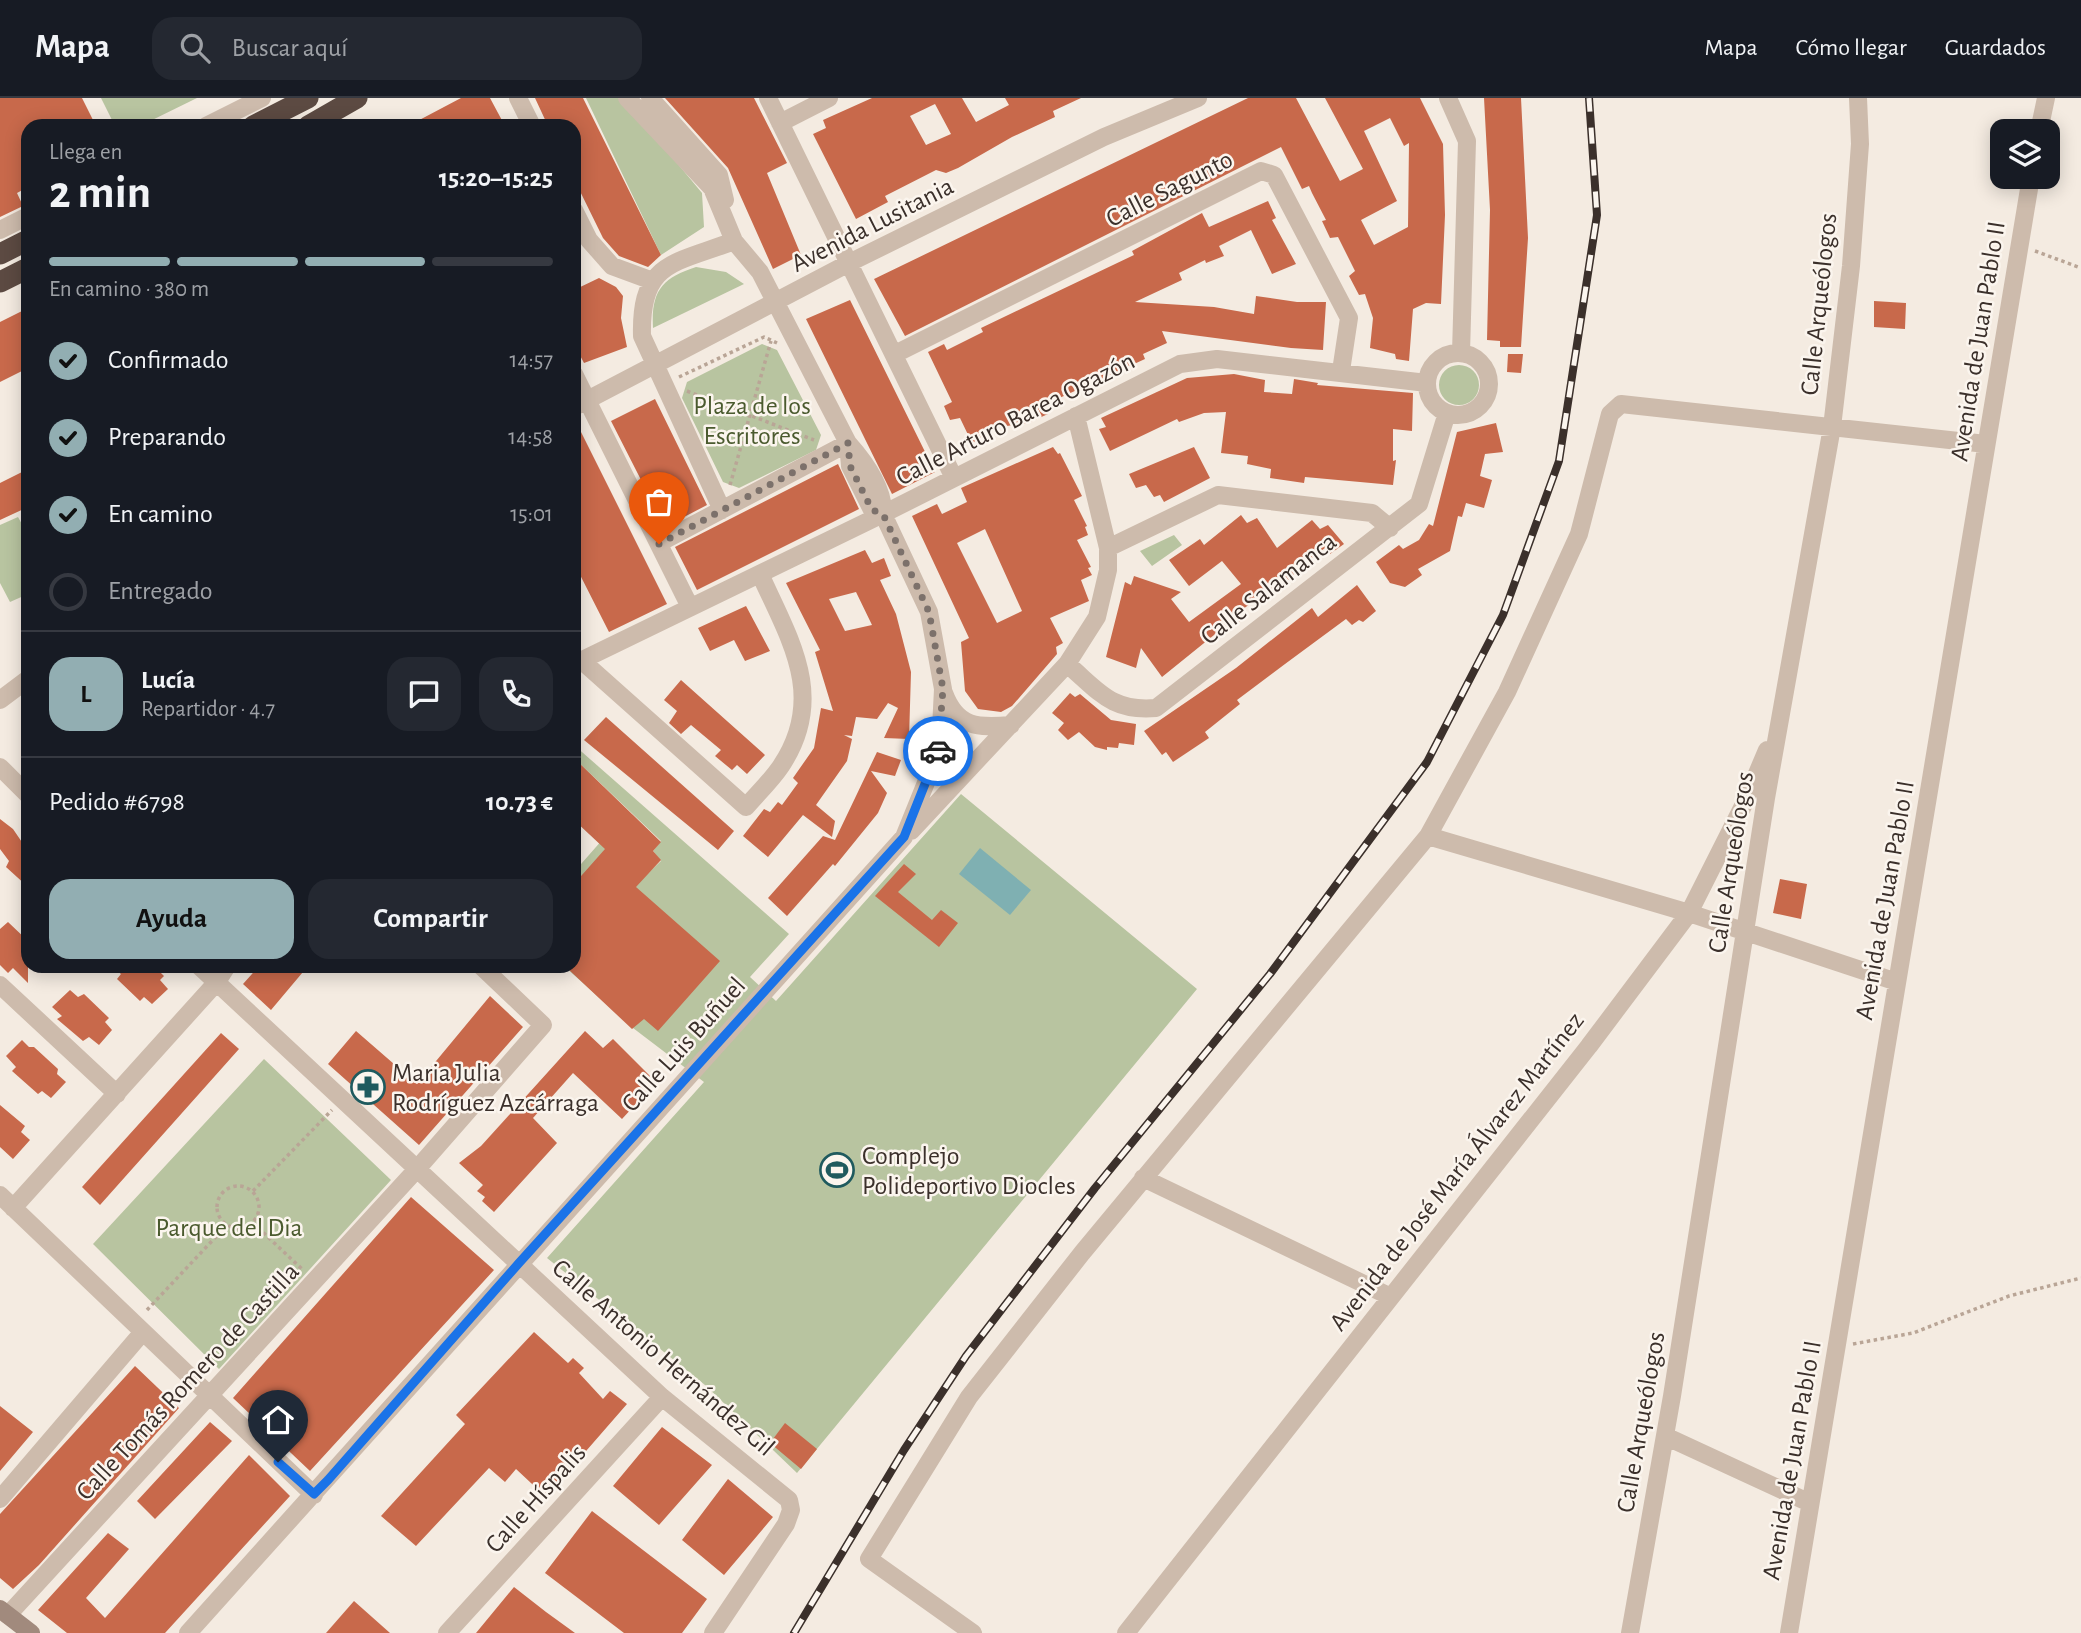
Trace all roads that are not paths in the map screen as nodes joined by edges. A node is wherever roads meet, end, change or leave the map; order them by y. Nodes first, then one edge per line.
1 (262, 98) edge
2 (308, 98) edge
3 (357, 98) edge
4 (518, 98) edge
5 (627, 98) edge
6 (650, 98) edge
7 (768, 98) edge
8 (829, 98) edge
9 (1174, 98) edge
10 (1198, 98) edge
11 (1448, 98) edge
12 (1858, 98) edge
13 (2046, 98) edge
14 (220, 119) edge
15 (267, 119) edge
16 (320, 119) edge
17 (528, 119) edge
18 (2042, 119) edge
19 (780, 123) junction
20 (1088, 146) junction
21 (2029, 189) edge
22 (21, 220) edge
23 (0, 230) edge
24 (734, 242) junction
25 (21, 244) edge
26 (581, 244) edge
27 (0, 254) edge
28 (851, 262) junction
29 (21, 272) edge
30 (650, 280) junction
31 (0, 282) edge
32 (776, 303) junction
33 (1461, 353) junction
34 (895, 354) junction
35 (653, 364) junction
36 (1341, 371) junction
37 (1427, 383) junction
38 (581, 403) edge
39 (581, 406) edge
40 (1447, 413) junction
41 (1076, 416) junction
42 (1832, 427) junction
43 (848, 443) junction
44 (1986, 444) junction
45 (954, 478) junction
46 (722, 510) junction
47 (883, 514) junction
48 (1390, 528) junction
49 (659, 544) junction
50 (1108, 548) junction
51 (760, 574) junction
52 (690, 607) junction
53 (581, 660) edge
54 (1067, 664) junction
55 (581, 665) edge
56 (21, 684) edge
57 (943, 689) junction
58 (0, 701) edge
59 (1781, 715) junction
60 (1011, 725) junction
61 (0, 767) edge
62 (21, 788) edge
63 (1428, 836) junction
64 (904, 837) junction
65 (1689, 913) junction
66 (1746, 932) junction
67 (206, 973) edge
68 (222, 973) edge
69 (488, 973) edge
70 (1897, 982) junction
71 (216, 983) junction
72 (0, 985) edge
73 (117, 1094) junction
74 (417, 1169) junction
75 (1143, 1178) junction
76 (0, 1195) edge
77 (13, 1208) junction
78 (519, 1263) junction
79 (1389, 1296) junction
80 (137, 1329) junction
81 (208, 1397) junction
82 (662, 1397) junction
83 (1665, 1436) junction
84 (314, 1494) junction
85 (0, 1499) edge
86 (1810, 1503) junction
87 (4, 1612) edge
88 (32, 1633) edge
89 (188, 1633) edge
90 (447, 1633) edge
91 (713, 1633) edge
92 (973, 1633) edge
93 (1126, 1633) edge
94 (1630, 1633) edge
95 (1789, 1633) edge

1 - 14 street
2 - 15 highway
3 - 16 highway
4 - 17 street
5 - 24 street
6 - 24 street
7 - 19 street
8 - 19 street
9 - 20 street
10 - 20 street, Avenida Lusitania
11 - 33 street
12 - 42 street, Calle Arqueólogos
13 - 18 street
19 - 28 street
20 - 28 street, Avenida Lusitania
21 - 44 street, Avenida de Juan Pablo II
22 - 23 street
24 - 30 street
24 - 32 street
25 - 27 highway
26 - 30 street
28 - 32 street, Avenida Lusitania
28 - 34 street
29 - 31 highway
30 - 35 street
32 - 35 street, Avenida Lusitania
32 - 43 street
33 - 37 street
33 - 40 street
34 - 36 street, Calle Sagunto
34 - 45 street
35 - 38 street, Avenida Lusitania
35 - 46 street
36 - 37 street, Calle Arturo Barea Ogazón
36 - 41 street, Calle Arturo Barea Ogazón
37 - 40 street
39 - 49 street
40 - 48 street, Calle Salamanca
41 - 45 street, Calle Arturo Barea Ogazón
41 - 50 street
42 - 44 street
42 - 59 street, Calle Arqueólogos
42 - 63 street
43 - 46 street
43 - 47 street
44 - 70 street, Avenida de Juan Pablo II
45 - 47 street, Calle Arturo Barea Ogazón
46 - 49 street
47 - 51 street, Calle Arturo Barea Ogazón
47 - 57 street, Calle Luis Buñuel
48 - 50 street
48 - 54 street, Calle Salamanca
49 - 52 street
50 - 54 street
51 - 52 street, Calle Arturo Barea Ogazón
51 - 55 street
52 - 53 street, Calle Arturo Barea Ogazón
54 - 60 street
56 - 58 street
57 - 60 street
57 - 64 street, Calle Luis Buñuel
59 - 65 street, Avenida de José María Álvarez Martínez
59 - 66 street, Calle Arqueólogos
60 - 64 street
61 - 62 street
63 - 65 street
63 - 75 street
64 - 78 street, Calle Luis Buñuel
65 - 66 street
65 - 79 street, Avenida de José María Álvarez Martínez
66 - 70 street
66 - 83 street, Calle Arqueólogos
67 - 71 street, Calle Antonio Hernández Gil
68 - 71 street
69 - 74 street, Calle Tomás Romero de Castilla
70 - 86 street, Avenida de Juan Pablo II
71 - 73 street
71 - 74 street, Calle Antonio Hernández Gil
72 - 73 street
73 - 77 street
74 - 78 street, Calle Antonio Hernández Gil
74 - 81 street, Calle Tomás Romero de Castilla
75 - 79 street
75 - 92 street
76 - 77 street
77 - 80 street
78 - 82 street, Calle Antonio Hernández Gil
78 - 84 street, Calle Luis Buñuel
79 - 93 street, Avenida de José María Álvarez Martínez
80 - 81 street
80 - 85 street
81 - 84 street
81 - 87 street, Calle Tomás Romero de Castilla
82 - 90 street, Calle Híspalis
82 - 91 street, Calle Antonio Hernández Gil
83 - 86 street
83 - 94 street, Calle Arqueólogos
84 - 89 street, Calle Luis Buñuel
86 - 95 street, Avenida de Juan Pablo II
87 - 88 street

